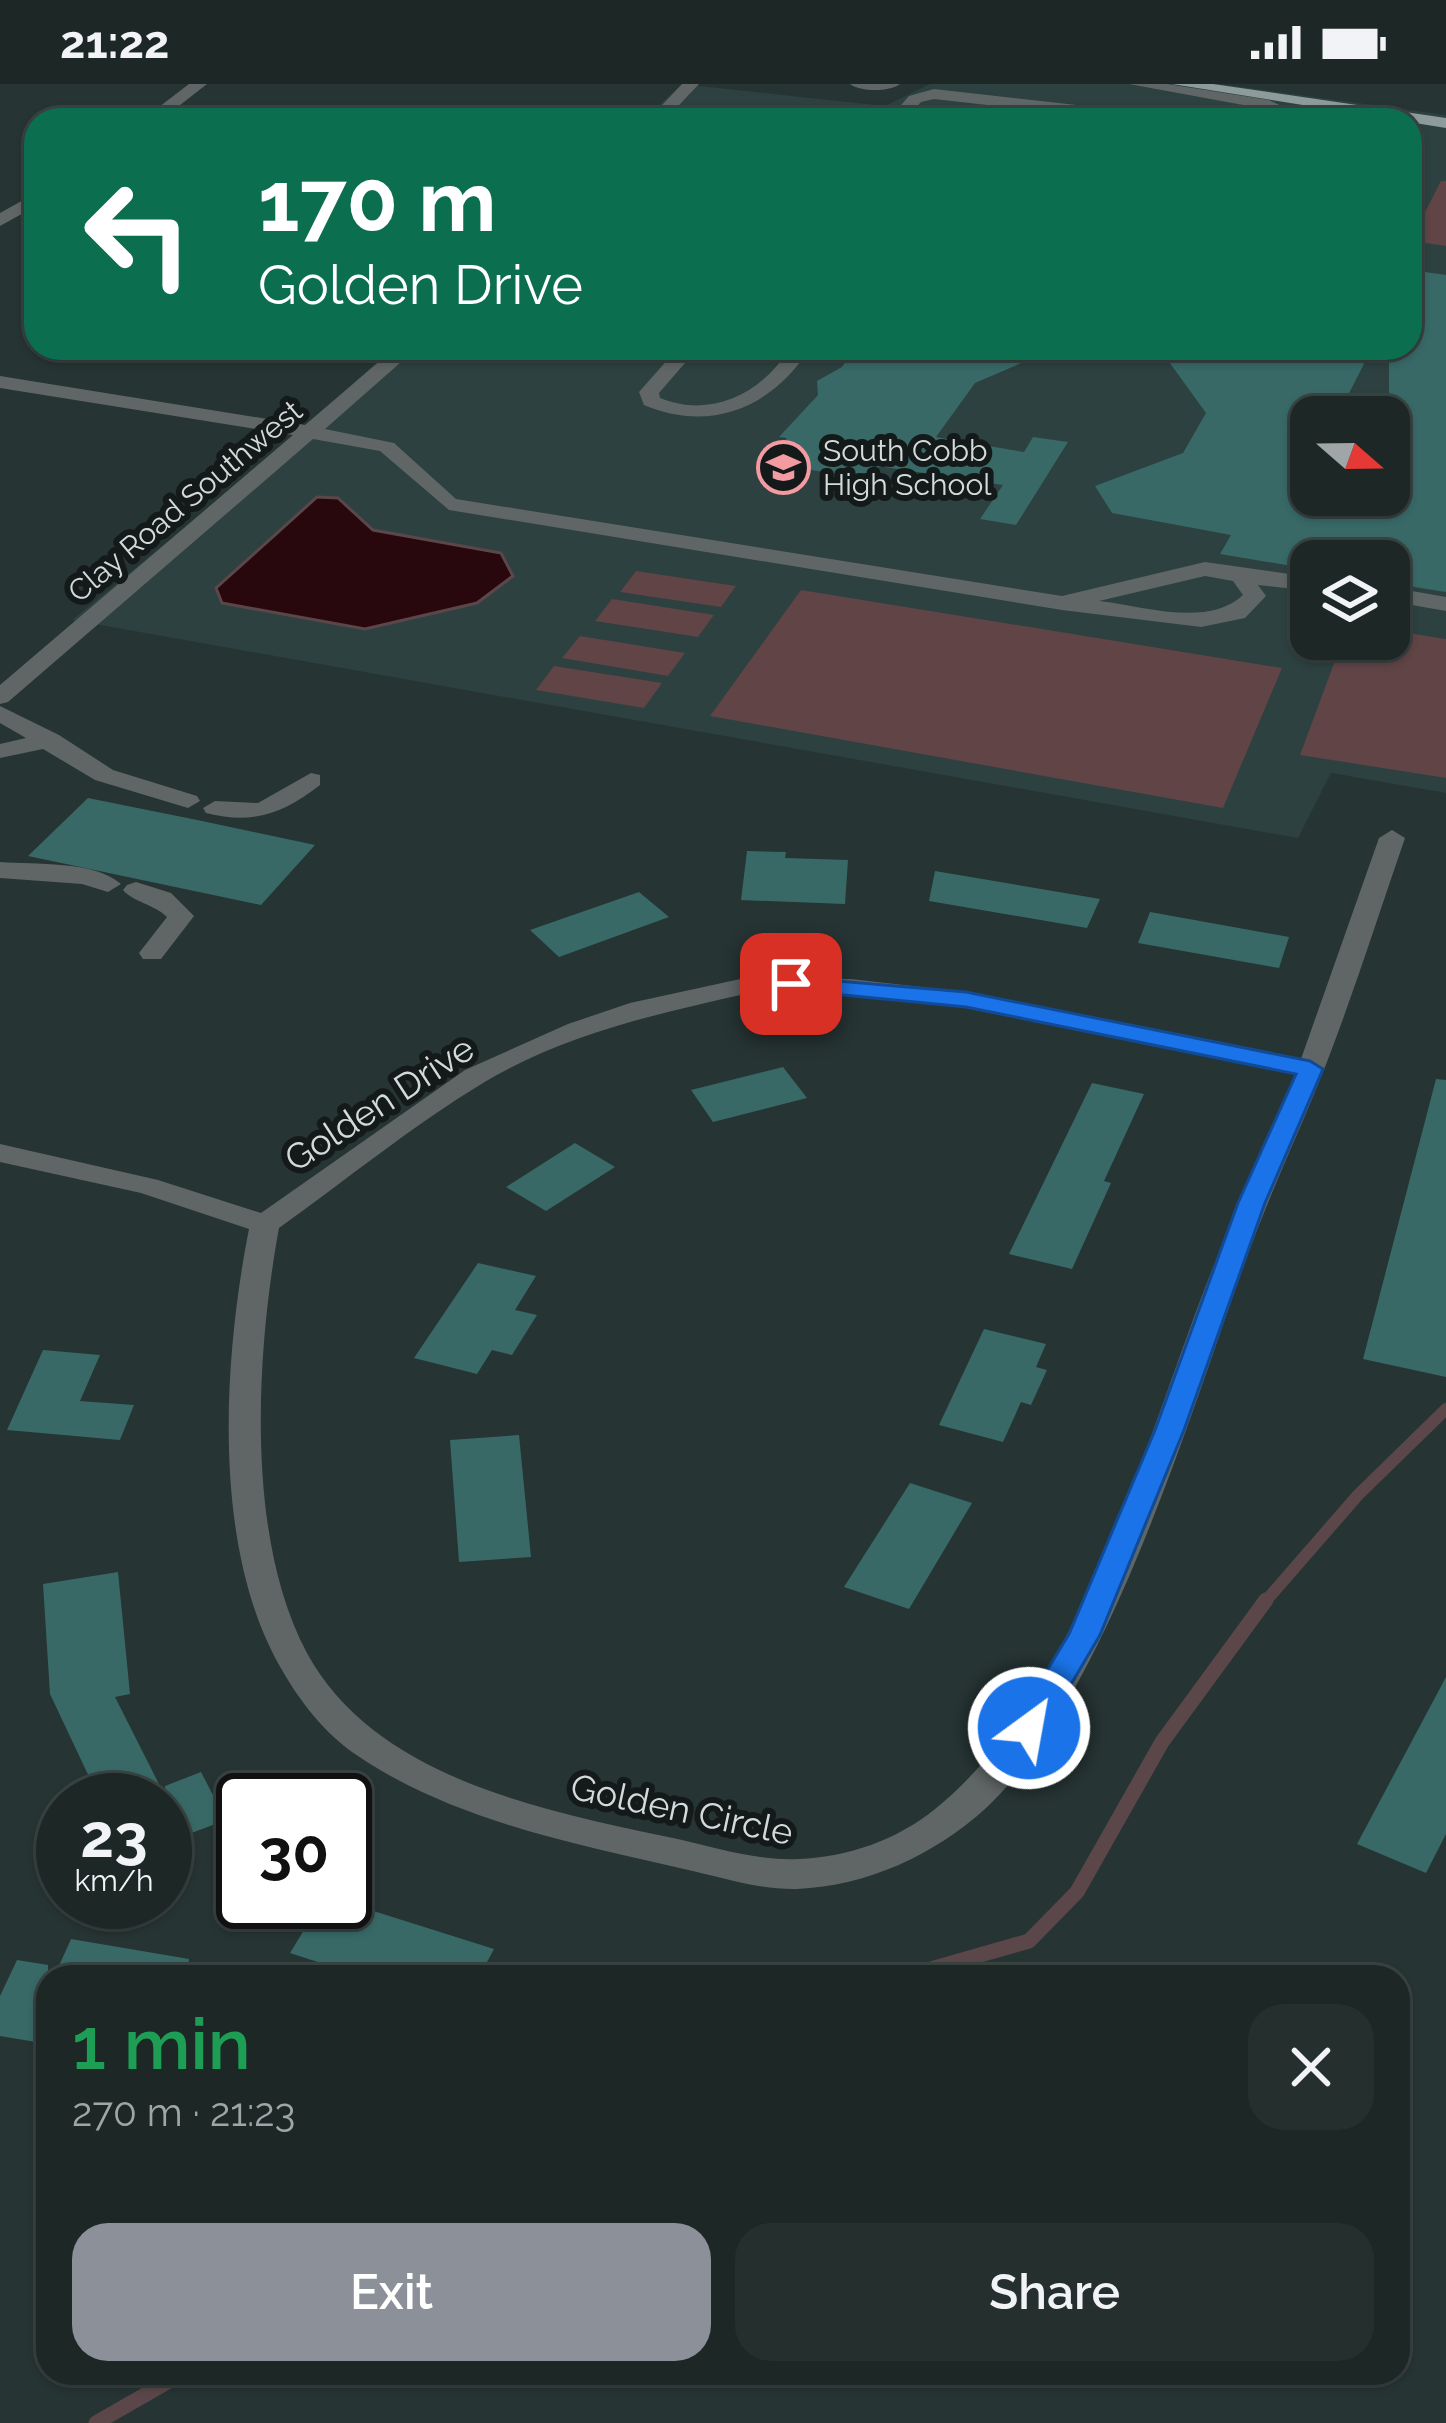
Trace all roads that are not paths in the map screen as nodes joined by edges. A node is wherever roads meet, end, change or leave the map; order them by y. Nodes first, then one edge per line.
1 (199, 84) edge
2 (691, 84) edge
3 (858, 84) edge
4 (892, 84) edge
5 (1137, 84) edge
6 (1180, 84) edge
7 (1274, 84) edge
8 (167, 108) edge
9 (668, 108) edge
10 (907, 108) edge
11 (1059, 108) edge
12 (1275, 108) edge
13 (1340, 108) edge
14 (1446, 108) edge
15 (393, 360) edge
16 (677, 360) edge
17 (793, 360) edge
18 (0, 382) edge
19 (311, 433) junction
20 (1240, 576) junction
21 (1290, 582) edge
22 (1410, 598) edge
23 (1062, 603) junction
24 (1446, 604) edge
25 (0, 697) edge
26 (0, 713) edge
27 (51, 740) junction
28 (0, 751) edge
29 (311, 780) dead end
30 (188, 801) dead end
31 (215, 808) dead end
32 (1392, 838) dead end
33 (0, 870) edge
34 (108, 884) dead end
35 (136, 890) dead end
36 (152, 953) dead end
37 (1310, 1069) junction
38 (0, 1153) edge
39 (265, 1223) junction

1 - 8 street
2 - 9 street
3 - 4 street
5 - 12 street
6 - 13 main road
7 - 14 main road
10 - 11 street
15 - 19 street, Clay Road Southwest
16 - 17 street
18 - 19 street
19 - 23 street
19 - 25 street, Clay Road Southwest
20 - 21 street
20 - 23 street
20 - 23 street
22 - 24 street
26 - 27 street
27 - 28 street
27 - 30 street
29 - 31 street
32 - 37 street, Golden Circle
33 - 34 street
35 - 36 street
37 - 39 street, Golden Drive
37 - 39 street, Golden Circle
38 - 39 street

